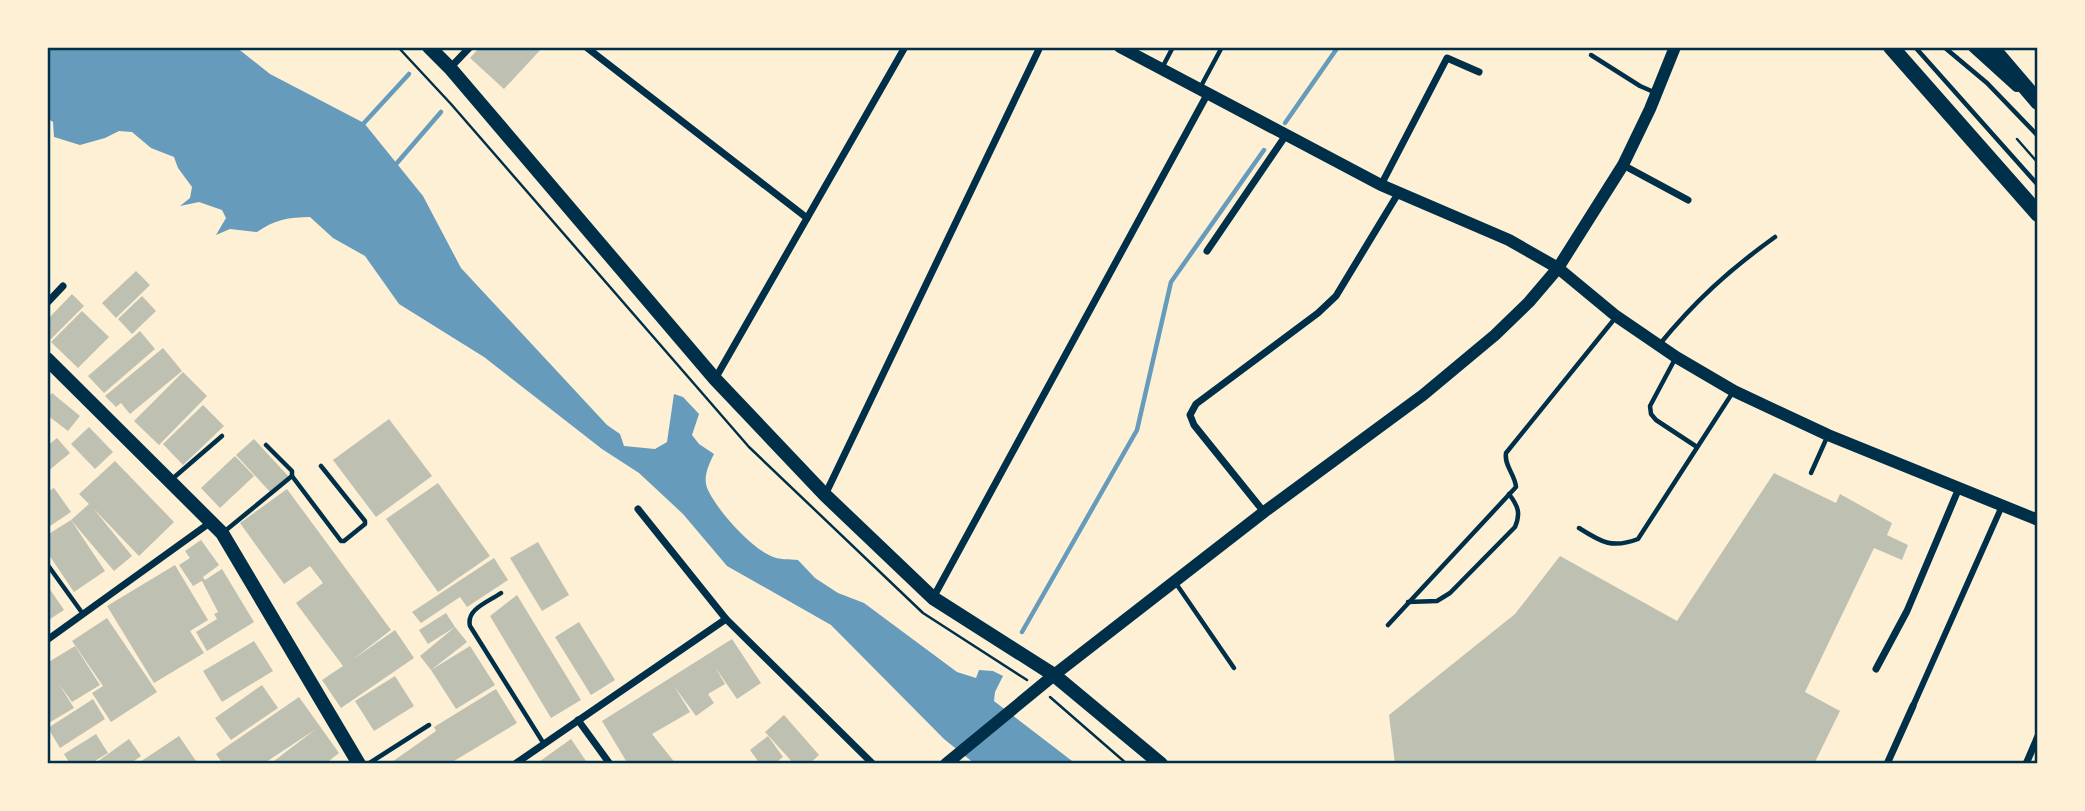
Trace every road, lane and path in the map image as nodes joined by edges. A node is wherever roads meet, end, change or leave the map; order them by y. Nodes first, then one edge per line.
1 (398, 47) edge
2 (429, 47) edge
3 (470, 47) edge
4 (586, 47) edge
5 (905, 47) edge
6 (1040, 47) edge
7 (1120, 47) edge
8 (1173, 47) edge
9 (1222, 47) edge
10 (1675, 47) edge
11 (1915, 47) edge
12 (1944, 47) edge
13 (1974, 47) edge
14 (1991, 47) edge
15 (1892, 49) edge
16 (1591, 55) dead end
17 (450, 68) junction
18 (1162, 70) junction
19 (1479, 72) dead end
20 (424, 74) dead end
21 (1204, 91) junction
22 (1656, 93) junction
23 (2038, 104) edge
24 (1286, 135) junction
25 (2038, 136) edge
26 (2017, 139) dead end
27 (2038, 163) edge
28 (1623, 165) junction
29 (1381, 185) junction
30 (2038, 185) edge
31 (1399, 192) junction
32 (1688, 200) dead end
33 (2038, 214) edge
34 (807, 218) junction
35 (1775, 237) dead end
36 (1207, 251) dead end
37 (1558, 268) junction
38 (63, 286) dead end
39 (47, 303) edge
40 (1616, 316) junction
41 (1658, 345) junction
42 (1676, 357) junction
43 (47, 359) edge
44 (715, 379) junction
45 (1734, 391) junction
46 (1828, 435) junction
47 (222, 436) dead end
48 (267, 445) dead end
49 (1697, 447) junction
50 (321, 466) dead end
51 (1811, 473) dead end
52 (292, 476) junction
53 (170, 480) junction
54 (1959, 488) junction
55 (1509, 494) junction
56 (825, 495) junction
57 (2003, 506) junction
58 (638, 509) dead end
59 (1264, 512) junction
60 (2038, 520) edge
61 (212, 521) junction
62 (1579, 528) dead end
63 (222, 533) junction
64 (47, 564) edge
65 (1174, 582) junction
66 (500, 593) dead end
67 (933, 598) junction
68 (1408, 602) junction
69 (83, 614) junction
70 (726, 619) junction
71 (1388, 625) dead end
72 (47, 640) edge
73 (1234, 668) dead end
74 (1876, 669) dead end
75 (1054, 675) junction
76 (1036, 697) junction
77 (1913, 706) joint
78 (578, 720) junction
79 (429, 725) dead end
80 (2038, 736) edge
81 (544, 744) junction
82 (359, 764) edge
83 (368, 764) edge
84 (514, 764) edge
85 (610, 764) edge
86 (873, 764) edge
87 (946, 764) edge
88 (1127, 764) edge
89 (1161, 764) edge
90 (1887, 764) edge
91 (2026, 764) edge

1 - 20 path
2 - 17 main road
3 - 17 street
4 - 34 street
5 - 34 street
6 - 56 street
7 - 18 street
8 - 18 lane
9 - 21 lane
10 - 22 street
11 - 30 lane
12 - 25 lane
13 - 23 street
14 - 23 highway
15 - 33 highway
16 - 22 lane
17 - 44 main road
18 - 21 street
19 - 29 street
21 - 24 street
21 - 67 street
22 - 28 street
24 - 29 street
24 - 36 street
26 - 27 path
28 - 32 street
28 - 37 street
29 - 31 street
31 - 37 street
31 - 59 street
34 - 44 street
35 - 41 lane
37 - 40 street
37 - 59 street
38 - 39 street
40 - 41 street
40 - 55 lane
41 - 42 street
42 - 45 street
42 - 49 lane
43 - 53 main road
44 - 56 main road
45 - 46 street
45 - 49 lane
46 - 51 lane
46 - 54 street
47 - 53 lane
48 - 52 lane
49 - 62 lane
50 - 52 lane
52 - 63 lane
53 - 61 main road
54 - 57 street
54 - 74 street
55 - 68 lane
55 - 68 lane
56 - 67 main road
57 - 60 street
57 - 77 street
58 - 70 street
59 - 65 street
61 - 63 main road
61 - 69 street
63 - 82 main road
64 - 69 lane
65 - 73 lane
65 - 75 street
66 - 81 lane
67 - 75 main road
68 - 71 lane
69 - 72 street
70 - 78 street
70 - 86 street
75 - 76 street
75 - 89 main road
76 - 87 street
76 - 88 path
77 - 90 street
78 - 81 street
78 - 85 street
79 - 83 lane
80 - 91 street
81 - 84 street

